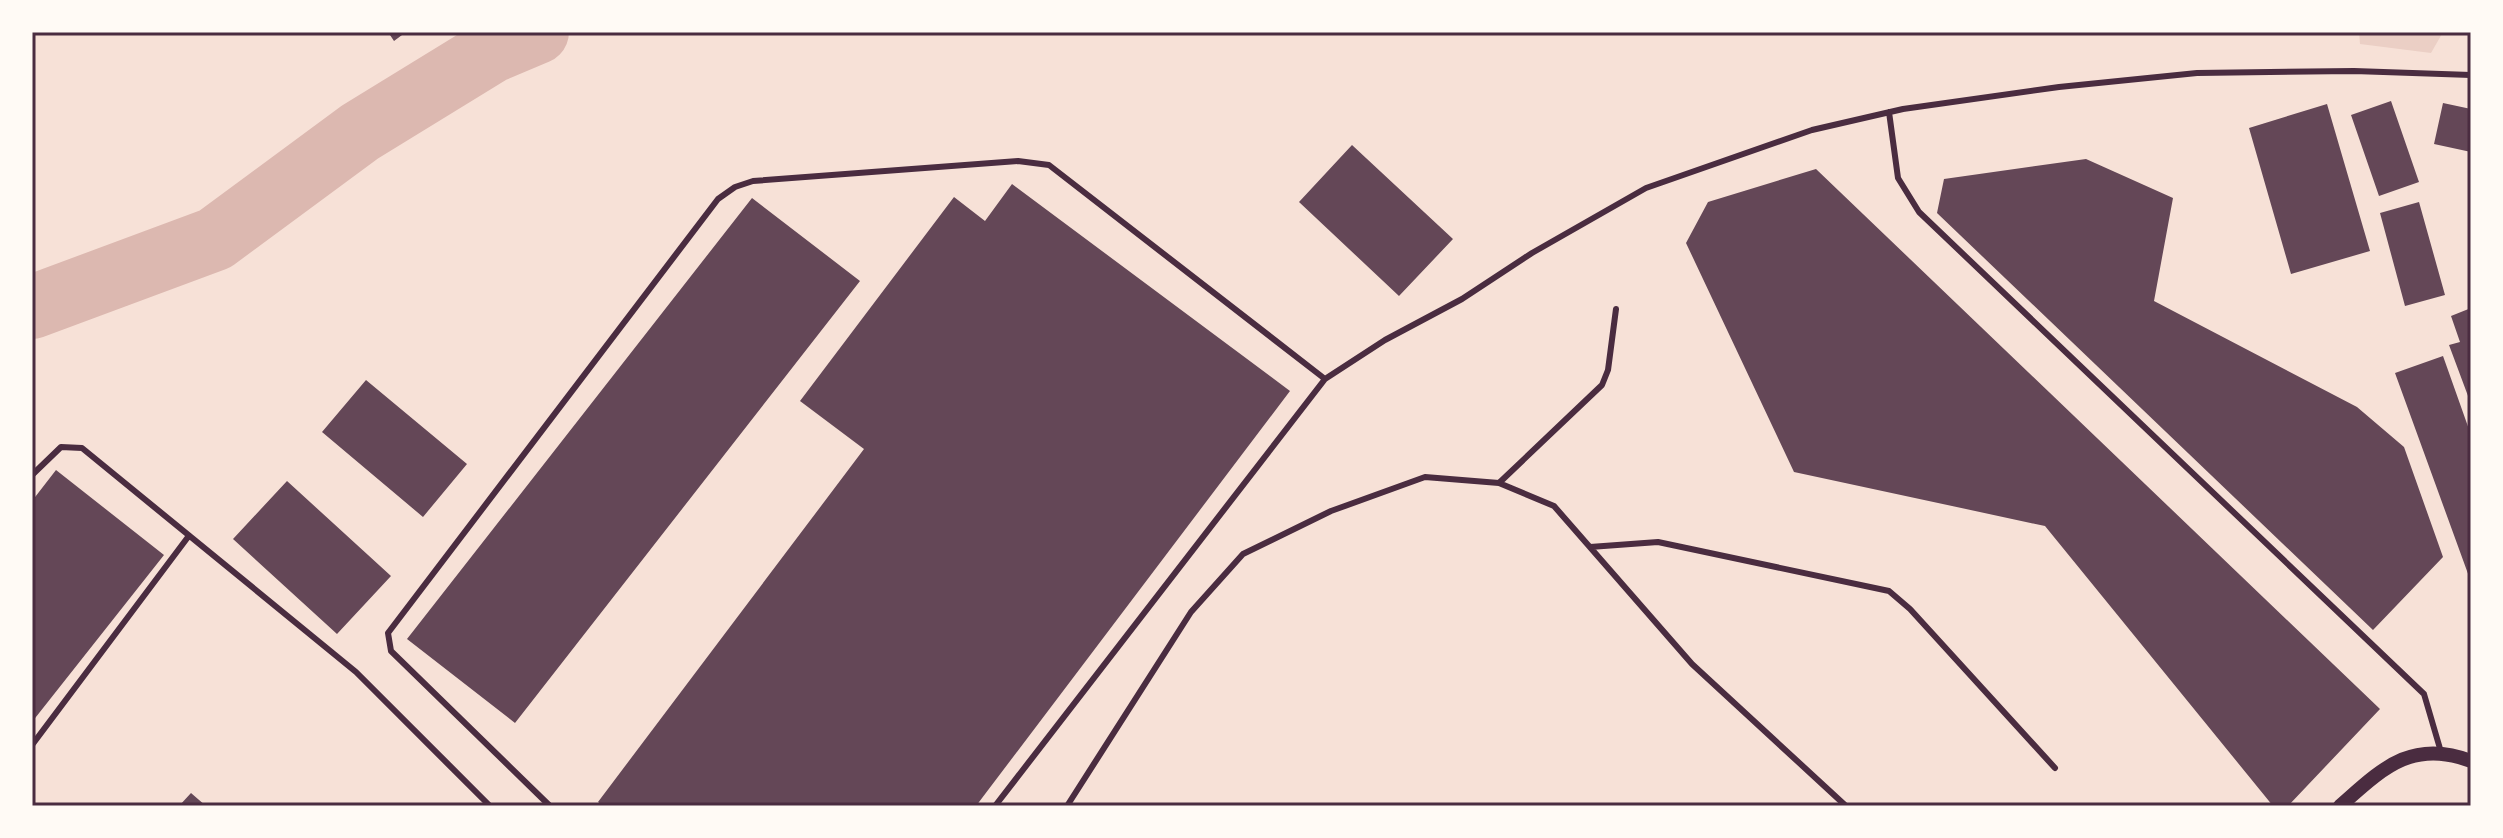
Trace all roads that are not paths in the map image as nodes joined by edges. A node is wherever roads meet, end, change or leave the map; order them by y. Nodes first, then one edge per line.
1 (2471, 75) edge
2 (1889, 112) junction
3 (1616, 309) dead end
4 (1325, 379) junction
5 (32, 475) edge
6 (1499, 483) junction
7 (188, 537) junction
8 (1590, 547) junction
9 (32, 745) edge
10 (2442, 755) junction
11 (2471, 761) edge
12 (2055, 768) dead end
13 (490, 806) edge
14 (550, 806) edge
15 (995, 806) edge
16 (1067, 806) edge
17 (1846, 806) edge
18 (2340, 806) edge

1 - 2 lane
2 - 4 lane
2 - 10 lane
3 - 6 lane
4 - 14 lane
4 - 15 lane
5 - 7 lane
6 - 8 lane
6 - 16 lane
7 - 9 lane
7 - 13 lane
8 - 12 lane
8 - 17 lane
10 - 11 street
10 - 18 street

